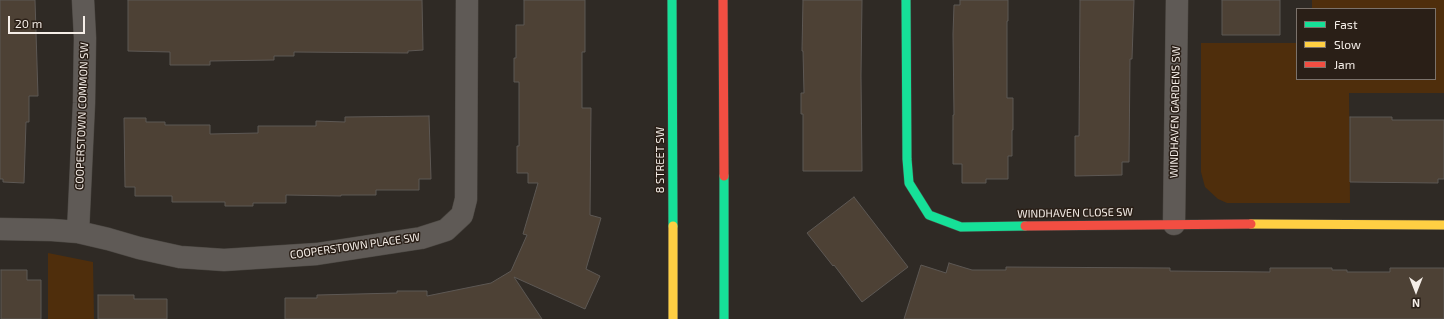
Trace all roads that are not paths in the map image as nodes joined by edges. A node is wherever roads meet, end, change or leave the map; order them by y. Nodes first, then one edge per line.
1 (83, 0) edge
2 (467, 0) edge
3 (672, 0) edge
4 (723, 0) edge
5 (906, 0) edge
6 (1177, 0) edge
7 (1174, 224) junction
8 (1444, 225) edge
9 (0, 229) edge
10 (78, 232) junction
11 (673, 319) edge
12 (724, 319) edge

1 - 10 street, COOPERSTOWN COMMON SW
2 - 10 street, COOPERSTOWN PLACE SW
3 - 11 street, 8 STREET SW
4 - 12 street
5 - 7 street, WINDHAVEN CLOSE SW
6 - 7 street, WINDHAVEN GARDENS SW
7 - 8 street, WINDHAVEN CLOSE SW
9 - 10 street, COOPERSTOWN PLACE SW

